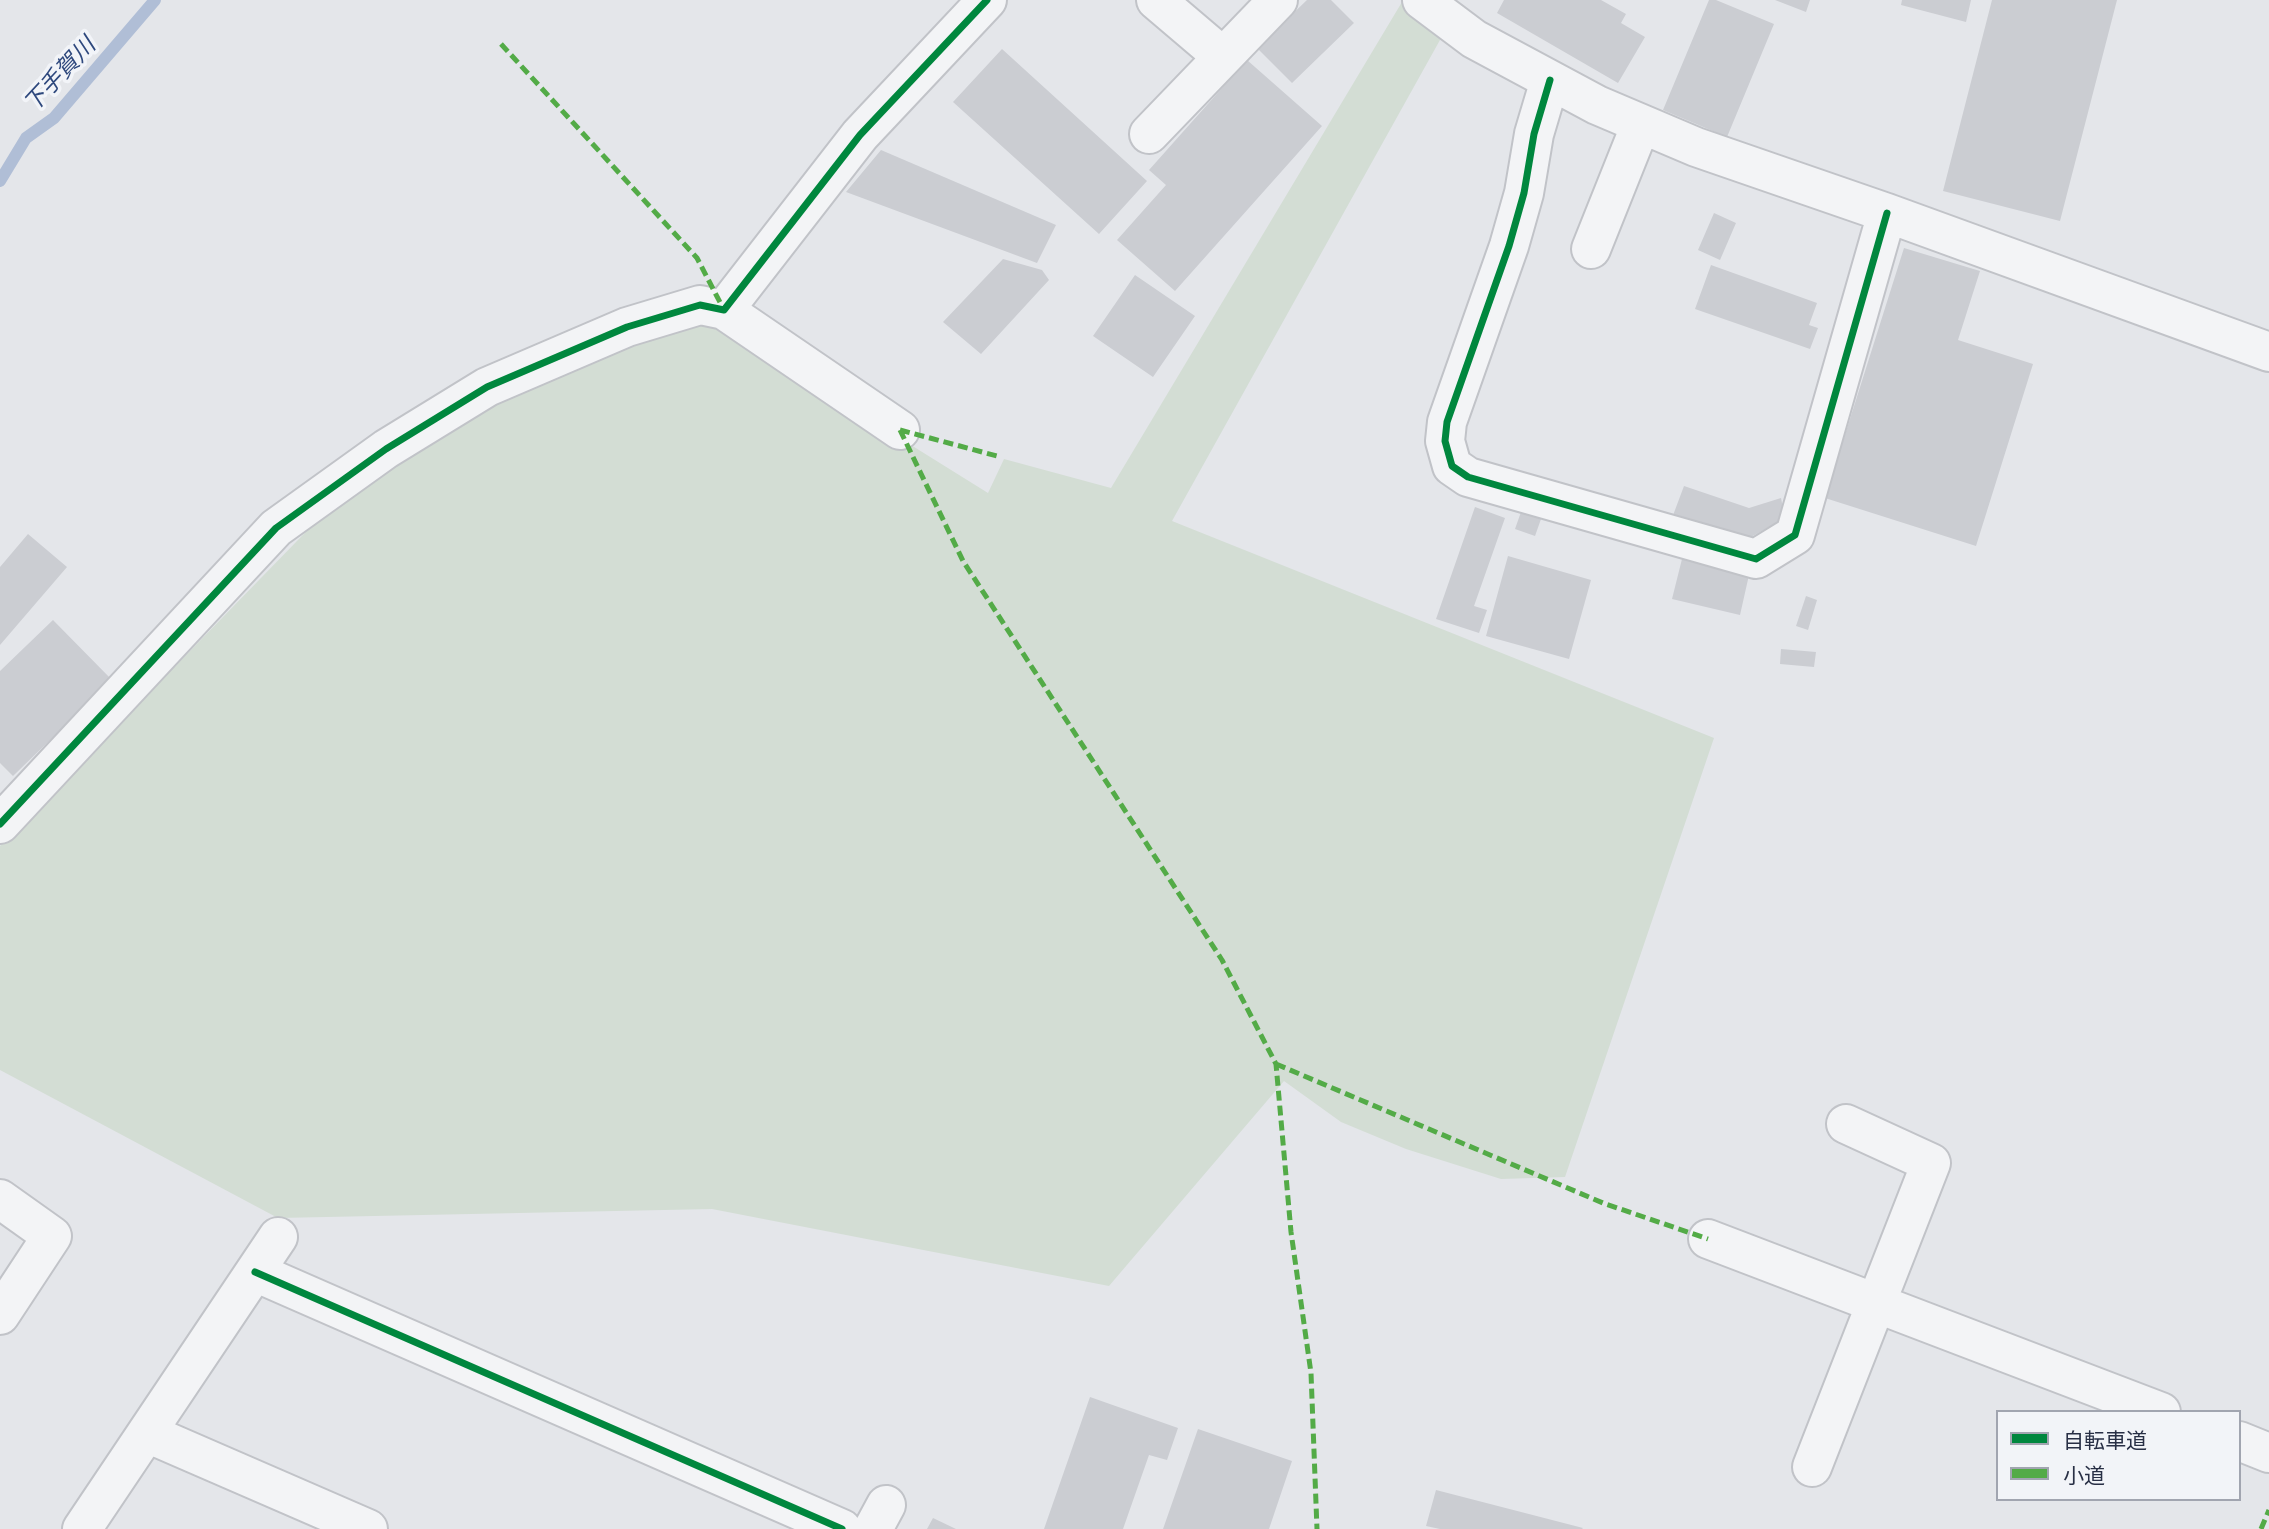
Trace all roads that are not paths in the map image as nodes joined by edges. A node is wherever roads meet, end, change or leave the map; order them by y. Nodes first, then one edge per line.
1 (987, 0) edge
2 (1156, 0) edge
3 (1278, 0) edge
4 (1422, 0) edge
5 (1223, 57) junction
6 (1550, 80) junction
7 (1641, 124) junction
8 (1149, 134) dead end
9 (1887, 213) junction
10 (1591, 249) dead end
11 (724, 310) junction
12 (2269, 352) edge
13 (900, 430) dead end
14 (0, 824) edge
15 (1846, 1125) dead end
16 (0, 1199) edge
17 (278, 1237) dead end
18 (1708, 1239) dead end
19 (255, 1272) junction
20 (1878, 1304) junction
21 (0, 1314) edge
22 (2156, 1410) edge
23 (147, 1433) junction
24 (2241, 1442) edge
25 (2269, 1453) edge
26 (1812, 1467) dead end
27 (82, 1529) edge
28 (368, 1529) edge
29 (842, 1529) edge

1 - 11 street
2 - 5 street
3 - 5 street
4 - 6 street
5 - 8 street
6 - 7 street
6 - 9 street
7 - 9 street
7 - 10 street
9 - 12 street
11 - 13 street
11 - 14 street
15 - 20 street
16 - 21 street
17 - 19 street
18 - 20 street
19 - 23 street
19 - 29 street
20 - 22 street
20 - 26 street
23 - 27 street
23 - 28 street
24 - 25 street

